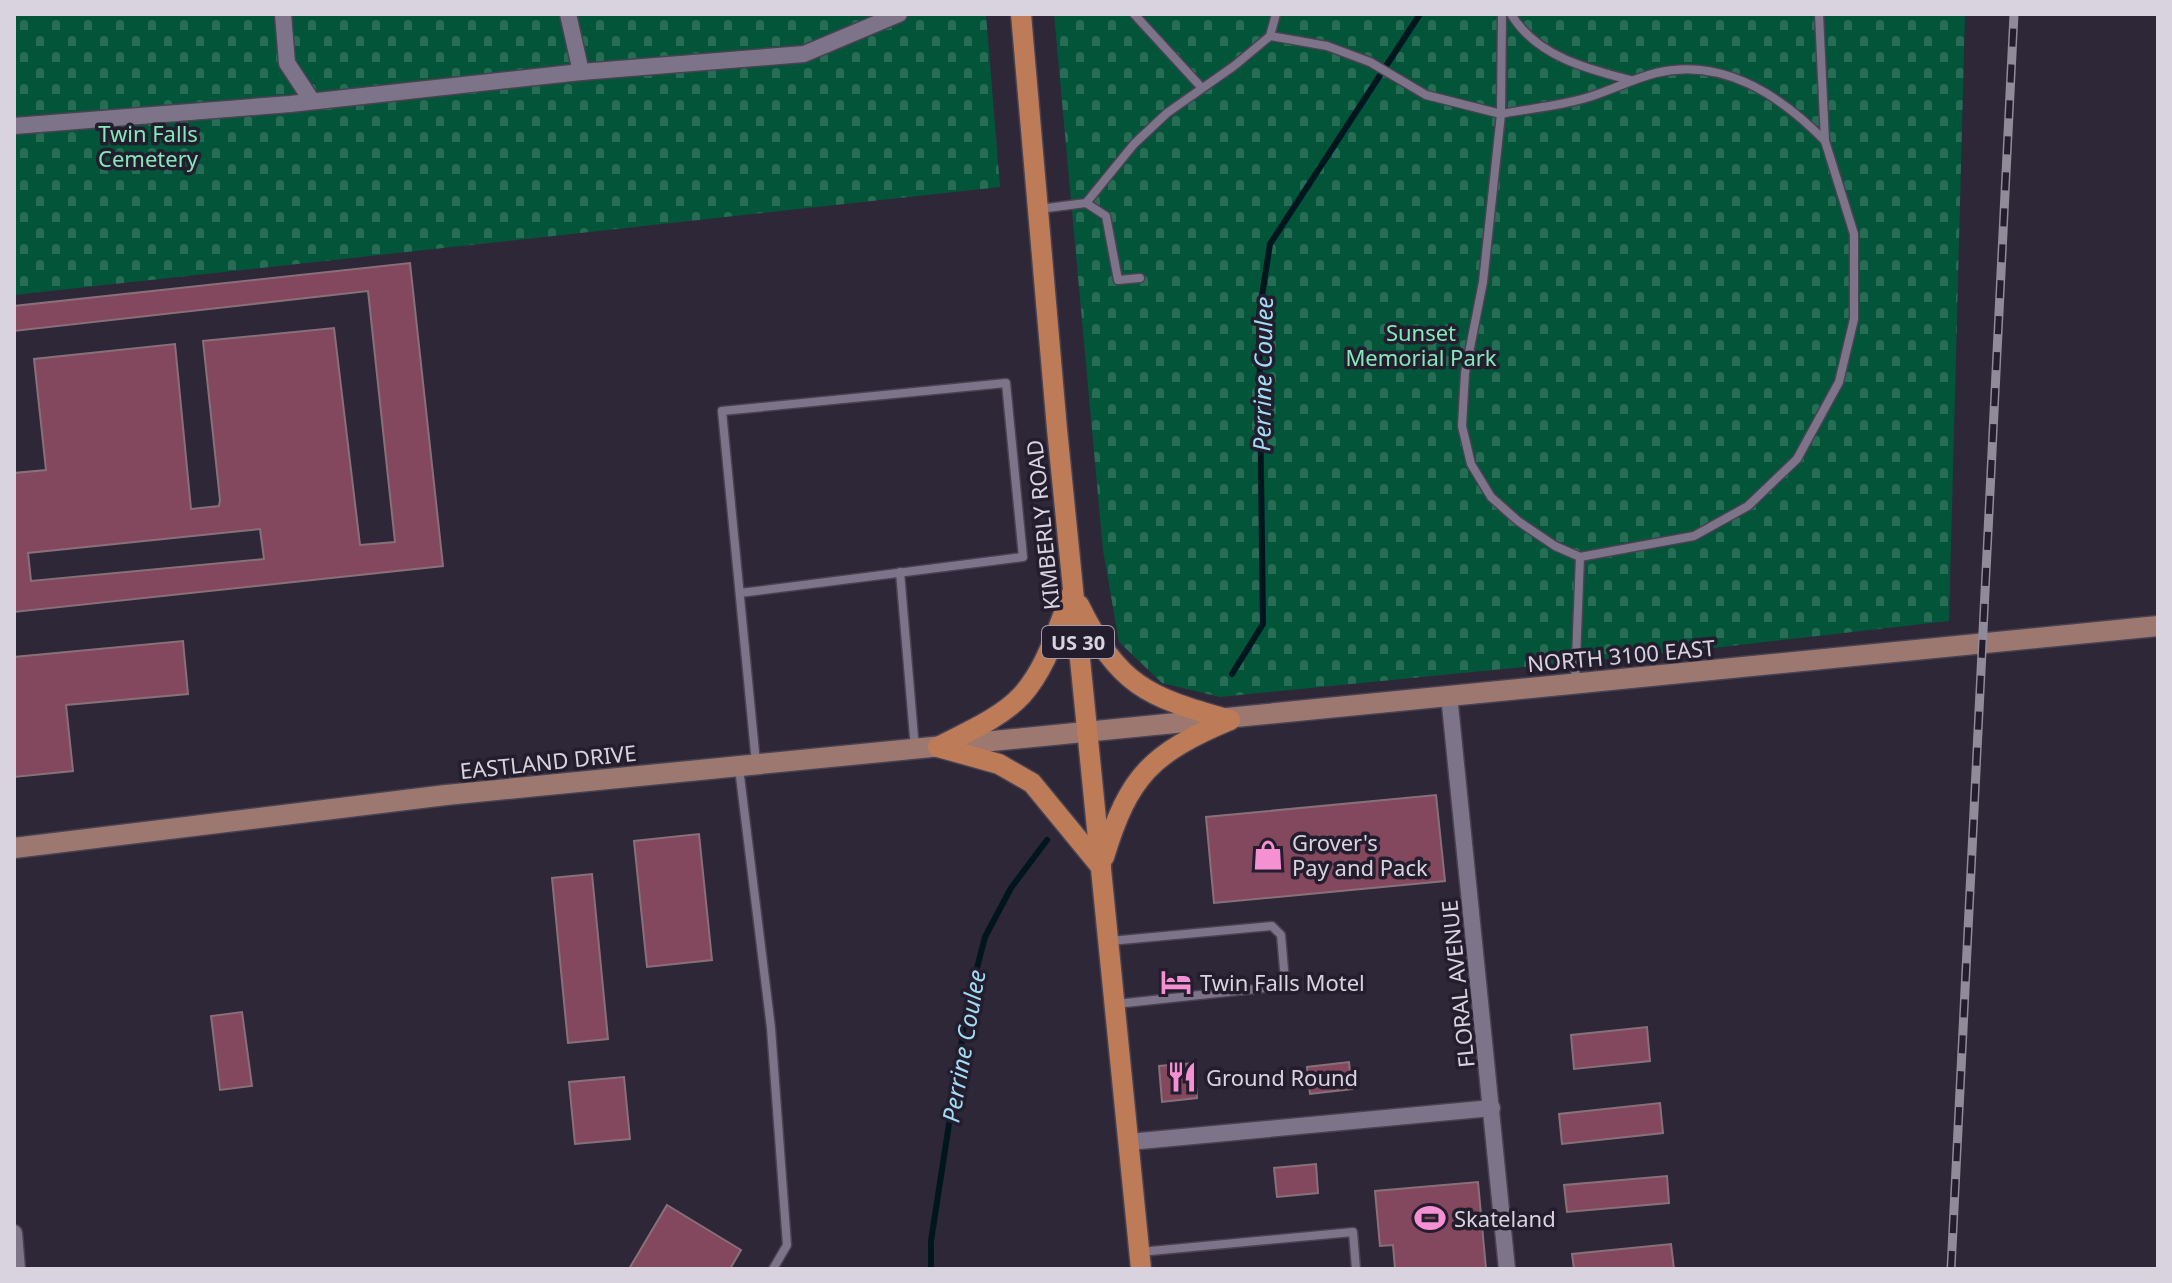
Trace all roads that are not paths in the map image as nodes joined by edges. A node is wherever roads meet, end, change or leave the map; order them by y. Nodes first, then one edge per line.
1 (283, 14) edge
2 (568, 14) edge
3 (899, 14) edge
4 (1021, 14) edge
5 (1134, 14) edge
6 (1276, 14) edge
7 (1502, 14) edge
8 (1511, 14) edge
9 (1819, 14) edge
10 (1270, 36) junction
11 (581, 72) junction
12 (1631, 80) junction
13 (1201, 87) junction
14 (312, 101) junction
15 (1501, 114) junction
16 (14, 126) edge
17 (1825, 141) junction
18 (1086, 203) junction
19 (1038, 209) junction
20 (1140, 278) dead end
21 (1580, 557) junction
22 (900, 572) junction
23 (1072, 592) junction
24 (740, 593) junction
25 (2158, 626) edge
26 (1575, 684) junction
27 (1449, 695) junction
28 (1230, 720) junction
29 (1088, 733) junction
30 (938, 747) junction
31 (915, 750) junction
32 (748, 765) junction
33 (14, 848) edge
34 (1101, 867) junction
35 (1110, 941) junction
36 (1115, 1004) junction
37 (1492, 1108) junction
38 (1129, 1142) junction
39 (14, 1233) edge
40 (1140, 1260) edge
41 (17, 1269) edge
42 (773, 1269) edge
43 (1356, 1269) edge
44 (1507, 1269) edge

1 - 14 street
2 - 11 street
3 - 11 street
4 - 19 main road, KIMBERLY ROAD / US 30
5 - 13 lane
6 - 10 lane
7 - 15 lane
8 - 12 lane
9 - 17 lane
10 - 13 lane
10 - 15 lane
11 - 14 street
12 - 15 lane
12 - 17 lane
13 - 18 lane
14 - 16 street
15 - 21 lane
17 - 21 lane
18 - 19 lane
18 - 20 lane
19 - 23 main road, KIMBERLY ROAD / US 30
21 - 26 lane
22 - 24 lane
22 - 24 lane
22 - 31 lane
23 - 28 main road
23 - 29 main road, KIMBERLY ROAD / US 30
23 - 30 main road
24 - 32 lane
25 - 26 main road, NORTH 3100 EAST
26 - 27 main road, NORTH 3100 EAST
27 - 28 main road, NORTH 3100 EAST
27 - 37 street, FLORAL AVENUE
28 - 29 main road, NORTH 3100 EAST
28 - 34 main road
29 - 30 main road, EASTLAND DRIVE
29 - 34 main road, KIMBERLY ROAD / US 30
30 - 31 main road, EASTLAND DRIVE
30 - 34 main road
31 - 32 main road, EASTLAND DRIVE
32 - 33 main road, EASTLAND DRIVE
32 - 42 lane
34 - 35 main road, KIMBERLY ROAD / US 30
35 - 36 main road, KIMBERLY ROAD / US 30
35 - 36 lane
36 - 38 main road, KIMBERLY ROAD / US 30
37 - 38 street
37 - 44 street, FLORAL AVENUE
38 - 40 main road, KIMBERLY ROAD / US 30
39 - 41 street
40 - 43 lane

